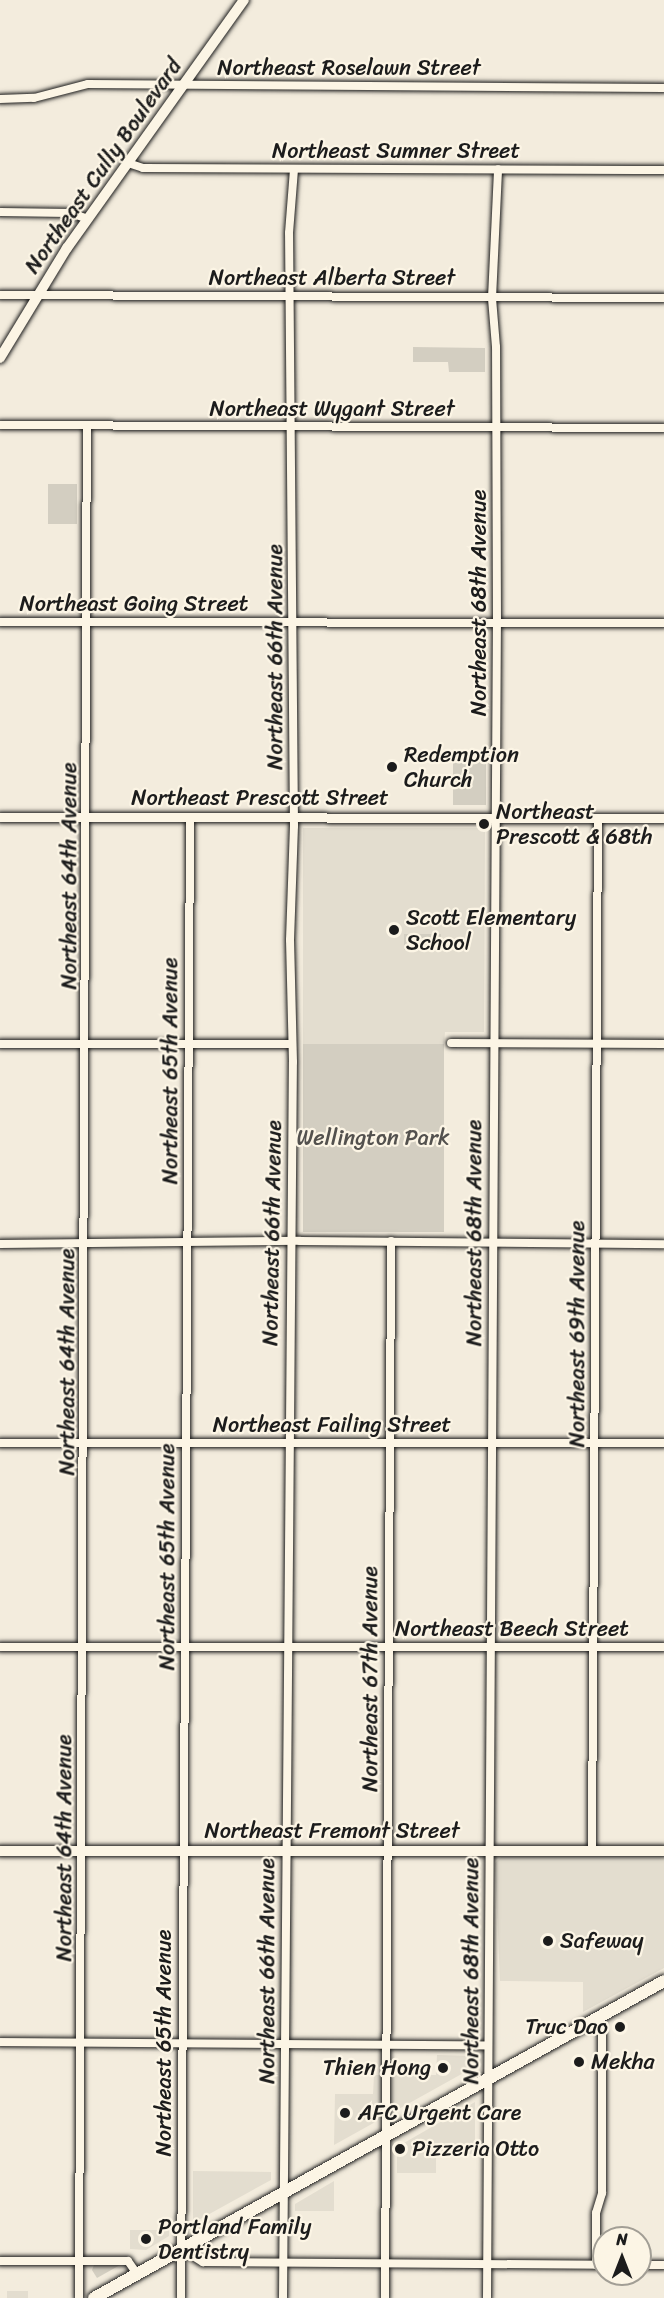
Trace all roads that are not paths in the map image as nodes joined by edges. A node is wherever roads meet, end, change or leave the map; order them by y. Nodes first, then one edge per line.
1 (244, 0) edge
2 (183, 85) junction
3 (664, 88) edge
4 (0, 99) edge
5 (128, 163) junction
6 (294, 169) junction
7 (498, 169) junction
8 (664, 171) edge
9 (0, 212) edge
10 (88, 219) junction
11 (0, 295) edge
12 (38, 295) junction
13 (290, 295) junction
14 (492, 298) junction
15 (664, 298) edge
16 (0, 358) edge
17 (0, 425) edge
18 (87, 426) junction
19 (496, 426) junction
20 (294, 427) junction
21 (664, 428) edge
22 (85, 621) junction
23 (0, 622) edge
24 (293, 623) junction
25 (497, 623) junction
26 (664, 623) edge
27 (0, 816) edge
28 (88, 817) junction
29 (190, 817) junction
30 (293, 817) junction
31 (496, 818) junction
32 (598, 818) junction
33 (664, 818) edge
34 (451, 1042) dead end
35 (493, 1042) junction
36 (0, 1044) edge
37 (86, 1044) junction
38 (189, 1044) junction
39 (291, 1044) junction
40 (597, 1044) junction
41 (664, 1044) edge
42 (391, 1241) junction
43 (290, 1242) junction
44 (187, 1243) junction
45 (0, 1244) edge
46 (85, 1244) junction
47 (492, 1244) junction
48 (595, 1244) junction
49 (664, 1244) edge
50 (0, 1443) edge
51 (84, 1443) junction
52 (186, 1443) junction
53 (288, 1443) junction
54 (390, 1443) junction
55 (492, 1443) junction
56 (594, 1443) junction
57 (664, 1443) edge
58 (490, 1646) junction
59 (0, 1647) edge
60 (83, 1647) junction
61 (185, 1647) junction
62 (388, 1647) junction
63 (593, 1647) junction
64 (664, 1647) edge
65 (287, 1648) junction
66 (0, 1851) edge
67 (82, 1851) junction
68 (183, 1851) junction
69 (286, 1851) junction
70 (387, 1851) junction
71 (490, 1851) junction
72 (592, 1851) junction
73 (664, 1851) edge
74 (664, 1981) edge
75 (598, 2018) junction
76 (0, 2042) edge
77 (81, 2042) junction
78 (183, 2043) junction
79 (285, 2043) junction
80 (387, 2044) junction
81 (488, 2044) junction
82 (488, 2079) junction
83 (386, 2136) junction
84 (284, 2193) junction
85 (597, 2226) edge
86 (182, 2249) junction
87 (0, 2261) edge
88 (79, 2261) junction
89 (283, 2263) junction
90 (385, 2264) junction
91 (487, 2264) junction
92 (592, 2265) edge
93 (137, 2274) junction
94 (79, 2298) edge
95 (93, 2298) edge
96 (181, 2298) edge
97 (283, 2298) edge
98 (385, 2298) edge
99 (487, 2298) edge

1 - 2 main road, Northeast Cully Boulevard
2 - 3 street, Northeast Roselawn Street
2 - 4 street, Northeast Roselawn Street
2 - 5 main road, Northeast Cully Boulevard
5 - 6 street, Northeast Sumner Street
5 - 10 main road, Northeast Cully Boulevard
6 - 7 street, Northeast Sumner Street
6 - 13 street, Northeast 66th Avenue
7 - 8 street, Northeast Sumner Street
7 - 14 street, Northeast 68th Avenue
9 - 10 street
10 - 12 main road, Northeast Cully Boulevard
11 - 12 street, Northeast Alberta Street
12 - 13 street, Northeast Alberta Street
12 - 16 main road, Northeast Cully Boulevard
13 - 14 street, Northeast Alberta Street
13 - 20 street, Northeast 66th Avenue
14 - 15 street, Northeast Alberta Street
14 - 19 street, Northeast 68th Avenue
17 - 18 street, Northeast Wygant Street
18 - 20 street, Northeast Wygant Street
18 - 22 street, Northeast 64th Avenue
19 - 20 street, Northeast Wygant Street
19 - 21 street, Northeast Wygant Street
19 - 25 street, Northeast 68th Avenue
20 - 24 street, Northeast 66th Avenue
22 - 23 street, Northeast Going Street
22 - 24 street, Northeast Going Street
22 - 28 street, Northeast 64th Avenue
24 - 25 street, Northeast Going Street
24 - 30 street, Northeast 66th Avenue
25 - 26 street, Northeast Going Street
25 - 31 street, Northeast 68th Avenue
27 - 28 street, Northeast Prescott Street
28 - 29 street, Northeast Prescott Street
28 - 37 street, Northeast 64th Avenue
29 - 30 street, Northeast Prescott Street
29 - 38 street, Northeast 65th Avenue
30 - 31 street, Northeast Prescott Street
30 - 39 street, Northeast 66th Avenue
31 - 32 street, Northeast Prescott Street
31 - 35 street, Northeast 68th Avenue
32 - 33 street, Northeast Prescott Street
32 - 40 street, Northeast 69th Avenue
34 - 35 street
35 - 40 street
35 - 47 street, Northeast 68th Avenue
36 - 37 street
37 - 38 street
37 - 46 street, Northeast 64th Avenue
38 - 39 street
38 - 44 street, Northeast 65th Avenue
39 - 43 street, Northeast 66th Avenue
40 - 41 street
40 - 48 street, Northeast 69th Avenue
42 - 43 street
42 - 47 street
42 - 54 street, Northeast 67th Avenue
43 - 44 street
43 - 53 street, Northeast 66th Avenue
44 - 46 street
44 - 52 street, Northeast 65th Avenue
45 - 46 street
46 - 51 street, Northeast 64th Avenue
47 - 48 street
47 - 55 street, Northeast 68th Avenue
48 - 49 street
48 - 56 street, Northeast 69th Avenue
50 - 51 street, Northeast Failing Street
51 - 52 street, Northeast Failing Street
51 - 60 street, Northeast 64th Avenue
52 - 53 street, Northeast Failing Street
52 - 61 street, Northeast 65th Avenue
53 - 54 street, Northeast Failing Street
53 - 65 street, Northeast 66th Avenue
54 - 55 street, Northeast Failing Street
54 - 62 street, Northeast 67th Avenue
55 - 56 street, Northeast Failing Street
55 - 58 street, Northeast 68th Avenue
56 - 57 street, Northeast Failing Street
56 - 63 street, Northeast 69th Avenue
58 - 62 street, Northeast Beech Street
58 - 63 street, Northeast Beech Street
58 - 71 street, Northeast 68th Avenue
59 - 60 street, Northeast Beech Street
60 - 61 street, Northeast Beech Street
60 - 67 street, Northeast 64th Avenue
61 - 65 street, Northeast Beech Street
61 - 68 street, Northeast 65th Avenue
62 - 65 street, Northeast Beech Street
62 - 70 street, Northeast 67th Avenue
63 - 64 street, Northeast Beech Street
63 - 72 street, Northeast 69th Avenue
65 - 69 street, Northeast 66th Avenue
66 - 67 main road, Northeast Fremont Street
67 - 68 main road, Northeast Fremont Street
67 - 77 street, Northeast 64th Avenue
68 - 69 main road, Northeast Fremont Street
68 - 78 street, Northeast 65th Avenue
69 - 70 main road, Northeast Fremont Street
69 - 79 street, Northeast 66th Avenue
70 - 71 main road, Northeast Fremont Street
70 - 80 street, Northeast 67th Avenue
71 - 72 main road, Northeast Fremont Street
71 - 81 street, Northeast 68th Avenue
72 - 73 main road, Northeast Fremont Street
74 - 75 main road
75 - 82 main road
75 - 85 street
76 - 77 street
77 - 78 street
77 - 88 street, Northeast 64th Avenue
78 - 79 street
78 - 86 street, Northeast 65th Avenue
79 - 80 street
79 - 84 street, Northeast 66th Avenue
80 - 81 street
80 - 83 street, Northeast 67th Avenue
81 - 82 street, Northeast 68th Avenue
82 - 83 main road
82 - 91 street, Northeast 68th Avenue
83 - 84 main road
83 - 90 street, Northeast 67th Avenue
84 - 86 main road
84 - 89 street, Northeast 66th Avenue
86 - 89 street
86 - 93 main road
86 - 96 street, Northeast 65th Avenue
87 - 88 street
88 - 93 street
88 - 94 street, Northeast 64th Avenue
89 - 90 street
89 - 97 street, Northeast 66th Avenue
90 - 91 street
90 - 98 street, Northeast 67th Avenue
91 - 92 street
91 - 99 street, Northeast 68th Avenue
93 - 95 main road

